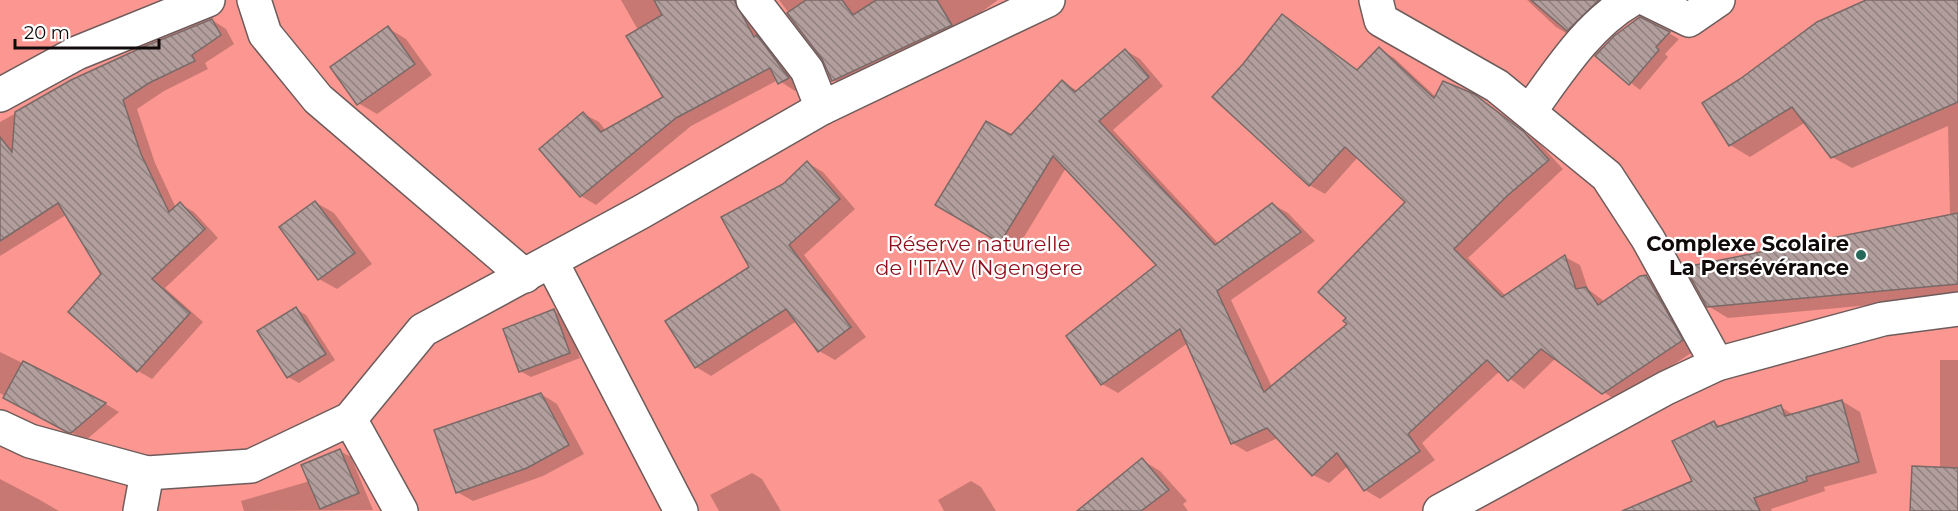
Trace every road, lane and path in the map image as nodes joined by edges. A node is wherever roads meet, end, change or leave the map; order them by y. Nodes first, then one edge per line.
1 (208, 0) edge
2 (254, 0) edge
3 (753, 0) edge
4 (1048, 0) edge
5 (1376, 0) edge
6 (1631, 0) edge
7 (1648, 0) edge
8 (1718, 0) edge
9 (0, 95) edge
10 (822, 108) junction
11 (1530, 111) junction
12 (538, 269) junction
13 (1958, 309) edge
14 (1717, 364) junction
15 (350, 419) junction
16 (0, 427) edge
17 (147, 473) junction
18 (140, 511) edge
19 (401, 511) edge
20 (681, 511) edge
21 (1440, 511) edge

1 - 9 street
2 - 12 street
3 - 10 street
4 - 10 street
5 - 11 street
6 - 11 street
7 - 8 street
10 - 12 street
11 - 14 street
12 - 15 street
12 - 20 street
13 - 14 street
14 - 21 street
15 - 17 street
15 - 19 street
16 - 17 street
17 - 18 street

